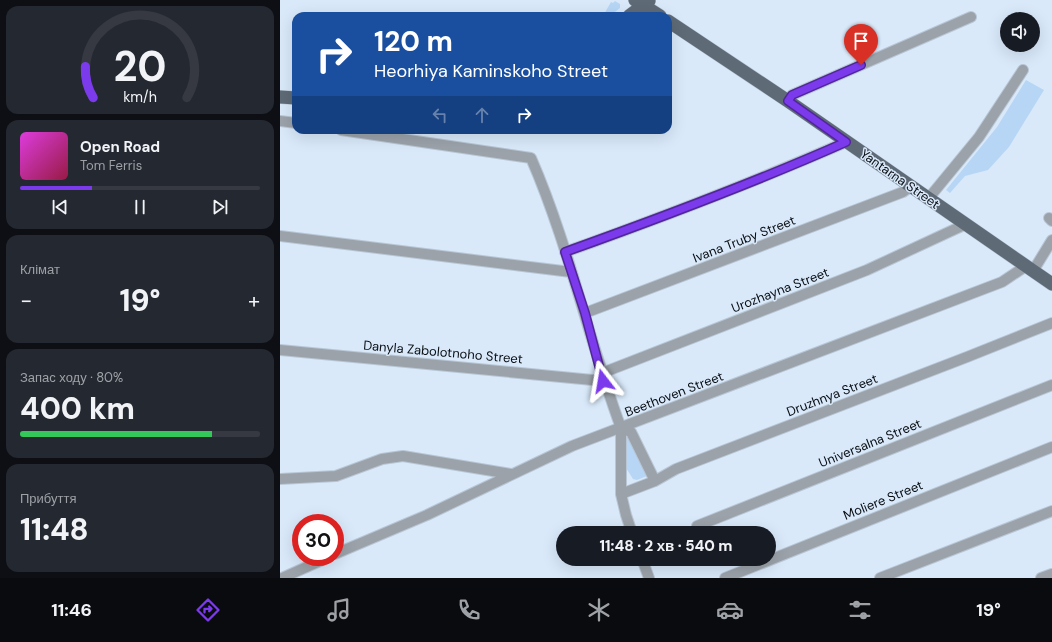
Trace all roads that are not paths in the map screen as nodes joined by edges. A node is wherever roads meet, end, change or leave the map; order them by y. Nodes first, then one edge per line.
1 (643, 2) edge
2 (633, 12) edge
3 (655, 12) edge
4 (971, 17) dead end
5 (672, 24) edge
6 (1023, 70) dead end
7 (280, 97) edge
8 (292, 98) edge
9 (788, 101) junction
10 (280, 121) edge
11 (292, 122) edge
12 (368, 134) edge
13 (846, 142) junction
14 (910, 186) junction
15 (928, 199) junction
16 (964, 225) junction
17 (280, 236) edge
18 (1052, 240) edge
19 (565, 252) junction
20 (1029, 268) junction
21 (571, 272) junction
22 (1052, 284) edge
23 (585, 313) junction
24 (1052, 323) edge
25 (280, 350) edge
26 (602, 377) junction
27 (1052, 385) edge
28 (621, 428) junction
29 (1052, 447) edge
30 (511, 474) junction
31 (280, 479) edge
32 (655, 481) junction
33 (622, 494) junction
34 (1052, 511) edge
35 (630, 526) edge
36 (697, 526) dead end
37 (344, 550) edge
38 (309, 566) edge
39 (645, 566) edge
40 (1052, 574) edge
41 (282, 578) edge
42 (649, 578) edge
43 (725, 578) edge
44 (880, 578) edge
45 (1041, 578) edge

1 - 2 main road
1 - 3 main road
4 - 9 street
5 - 9 main road, Yantarna Street
6 - 15 street
7 - 8 main road
9 - 13 main road, Yantarna Street
10 - 11 street
12 - 19 street
13 - 14 main road, Yantarna Street
13 - 19 street
14 - 15 main road, Yantarna Street
14 - 23 street, Ivana Truby Street
15 - 16 main road, Yantarna Street
16 - 20 main road, Yantarna Street
16 - 26 street, Urozhayna Street
17 - 21 street
18 - 20 street
19 - 21 street
20 - 22 main road, Yantarna Street
20 - 28 street, Beethoven Street
21 - 23 street
23 - 26 street
24 - 32 street, Druzhnya Street
25 - 26 street, Danyla Zabolotnoho Street
26 - 28 street
27 - 36 street, Universalna Street
28 - 30 street, Beethoven Street
28 - 32 street
28 - 33 street
29 - 43 street, Moliere Street
30 - 31 street
30 - 37 street, Beethoven Street
32 - 33 street, Druzhnya Street
33 - 35 street
34 - 44 street
38 - 41 street
39 - 42 street
40 - 45 street

